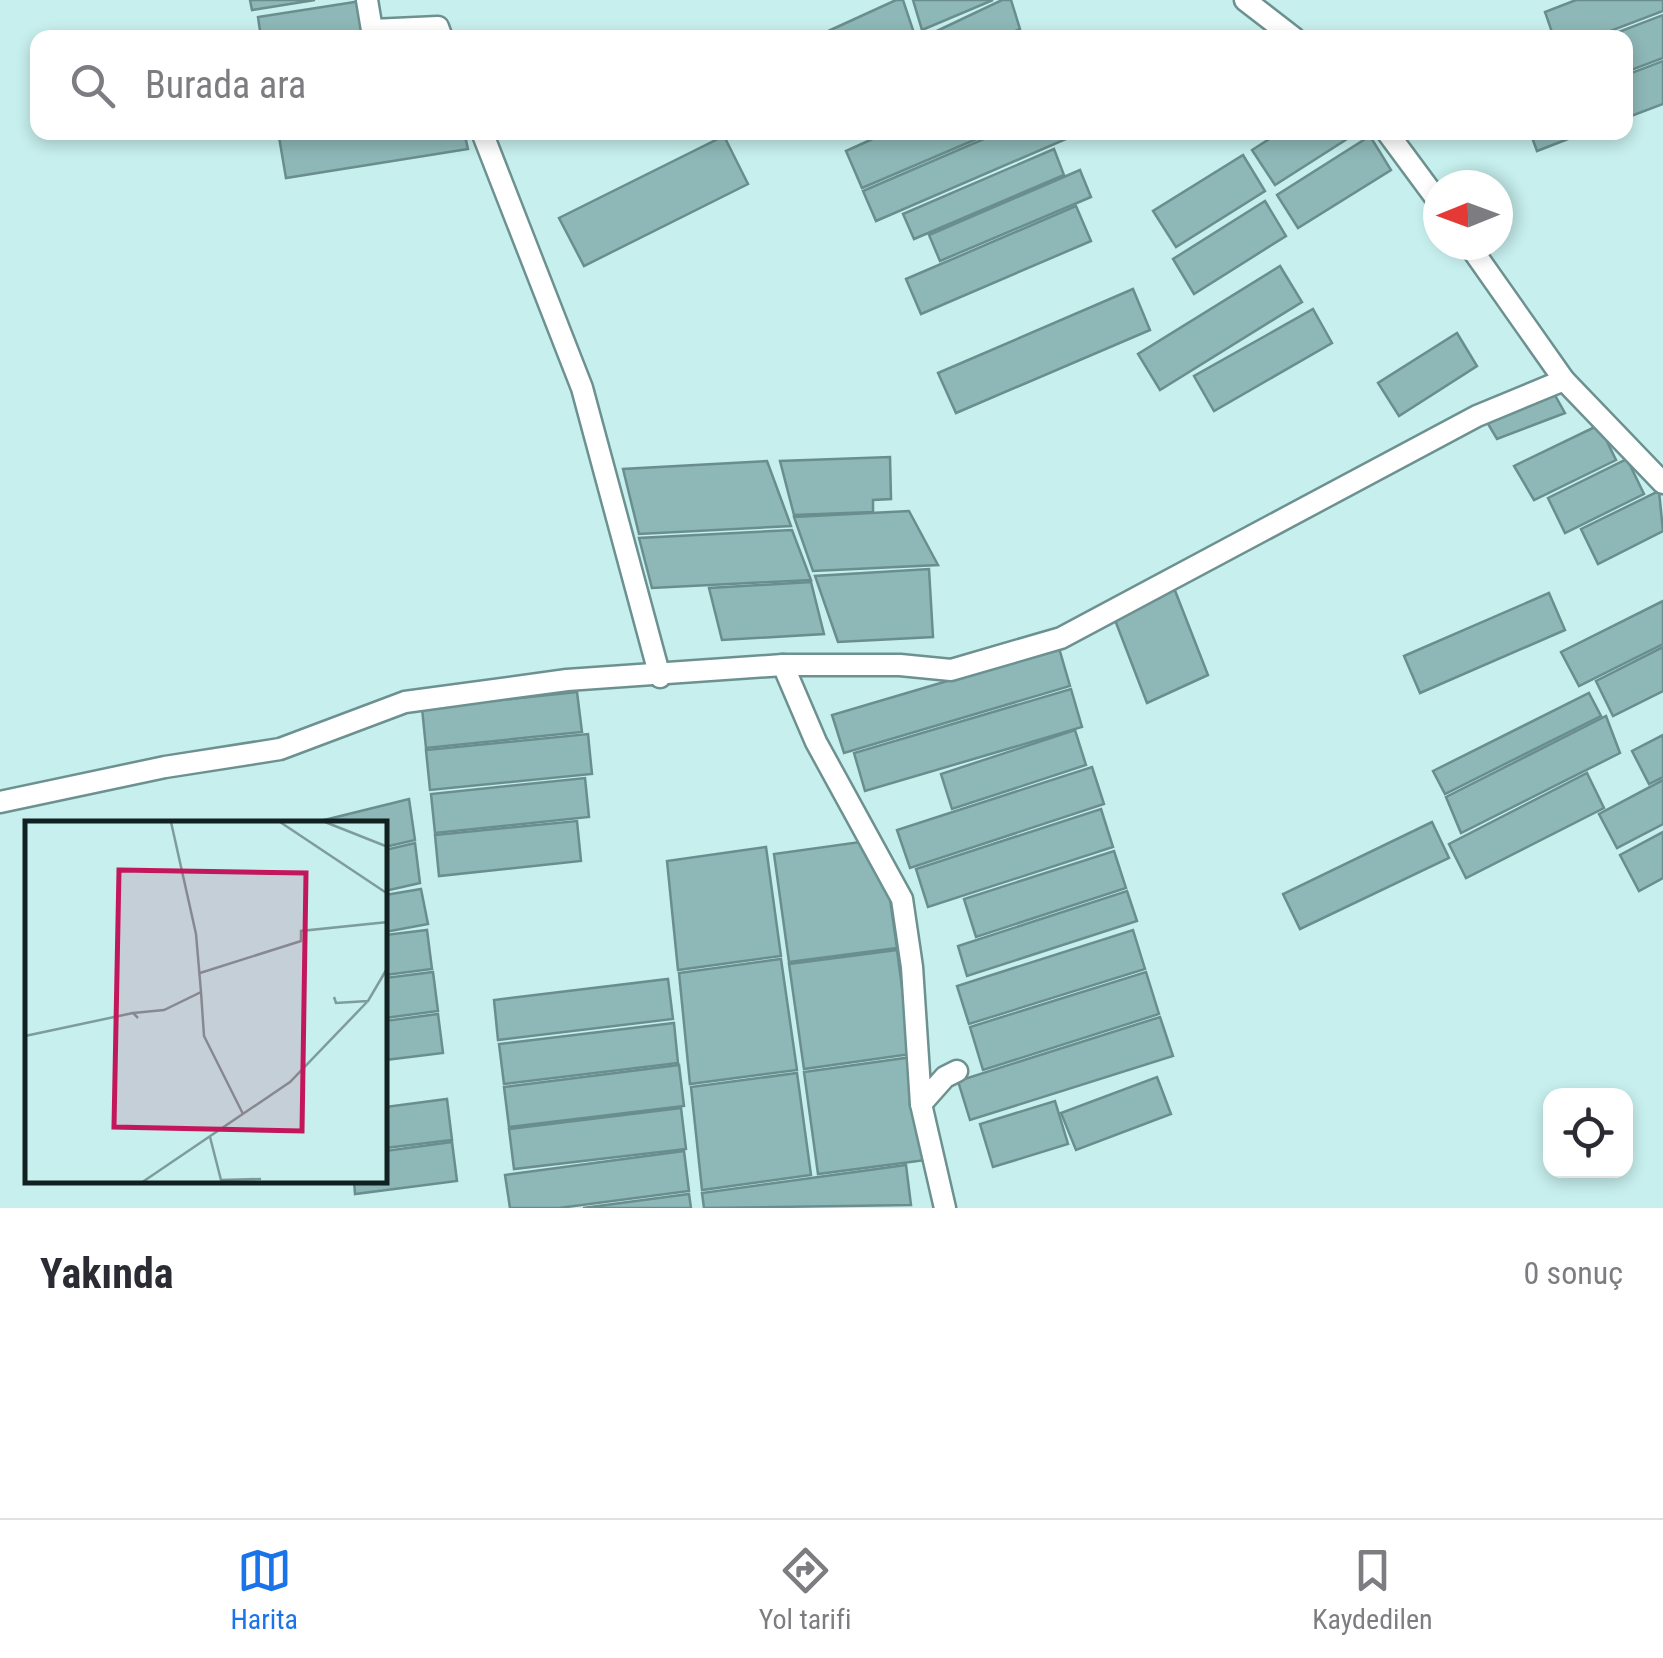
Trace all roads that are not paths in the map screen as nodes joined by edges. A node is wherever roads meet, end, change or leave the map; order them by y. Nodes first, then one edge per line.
1 (367, 0) edge
2 (1245, 0) edge
3 (372, 30) edge
4 (372, 30) edge
5 (439, 30) edge
6 (1284, 30) edge
7 (485, 140) edge
8 (1393, 140) edge
9 (1423, 181) edge
10 (1480, 260) edge
11 (1564, 380) junction
12 (1663, 483) edge
13 (782, 665) junction
14 (660, 677) junction
15 (0, 802) edge
16 (956, 1071) dead end
17 (921, 1104) junction
18 (945, 1208) edge

1 - 3 street
2 - 6 street
4 - 5 street
7 - 14 street
8 - 9 street
10 - 11 street
11 - 12 street
11 - 13 street
13 - 14 street
13 - 17 street
14 - 15 street
16 - 17 street
17 - 18 street

